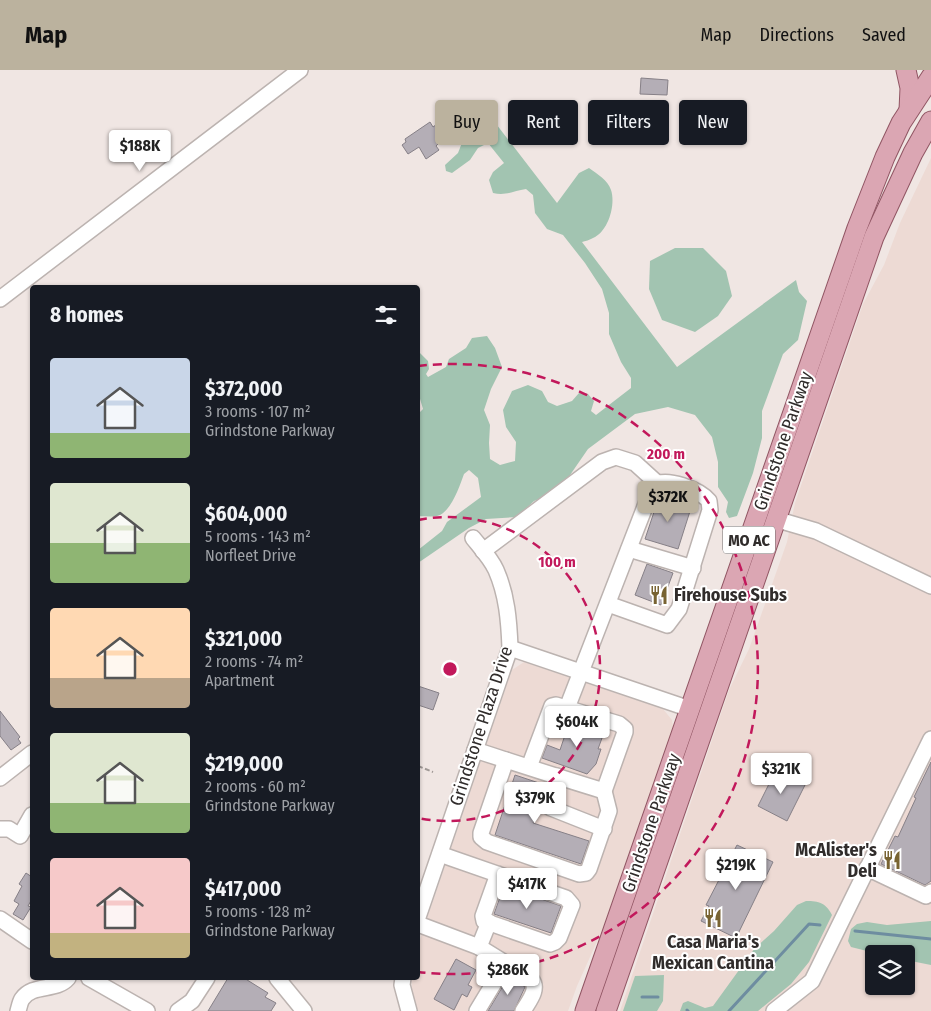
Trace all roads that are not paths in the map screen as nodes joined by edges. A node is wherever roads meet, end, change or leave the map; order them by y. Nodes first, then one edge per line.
1 (300, 70) edge
2 (906, 70) edge
3 (931, 77) edge
4 (910, 110) junction
5 (931, 121) edge
6 (931, 136) edge
7 (913, 153) junction
8 (0, 299) edge
9 (657, 484) junction
10 (775, 519) junction
11 (473, 538) dead end
12 (629, 549) junction
13 (483, 551) junction
14 (692, 568) junction
15 (931, 586) edge
16 (608, 604) junction
17 (510, 648) junction
18 (581, 672) junction
19 (567, 708) junction
20 (690, 709) junction
21 (931, 739) edge
22 (476, 750) junction
23 (30, 756) edge
24 (506, 760) junction
25 (529, 767) junction
26 (557, 776) junction
27 (0, 778) edge
28 (604, 792) junction
29 (30, 819) edge
30 (0, 829) edge
31 (604, 829) junction
32 (516, 852) junction
33 (440, 854) junction
34 (867, 868) junction
35 (503, 876) junction
36 (931, 892) edge
37 (420, 912) edge
38 (0, 919) edge
39 (489, 922) junction
40 (420, 925) edge
41 (30, 940) edge
42 (479, 947) junction
43 (506, 963) junction
44 (65, 980) edge
45 (93, 980) edge
46 (206, 980) edge
47 (279, 980) edge
48 (403, 980) edge
49 (143, 1009) edge
50 (18, 1011) edge
51 (178, 1011) edge
52 (304, 1011) edge
53 (409, 1011) edge
54 (477, 1011) edge
55 (523, 1011) edge
56 (585, 1011) edge
57 (606, 1011) edge
58 (774, 1011) edge

1 - 8 street
2 - 4 main road
3 - 4 main road, Grindstone Parkway / MO AC
4 - 20 main road, Grindstone Parkway / MO AC
5 - 7 main road, Grindstone Parkway / MO AC
6 - 7 main road
7 - 10 main road, Grindstone Parkway / MO AC
9 - 12 street
9 - 13 street
9 - 14 street
10 - 15 street
10 - 57 main road, Grindstone Parkway / MO AC
11 - 13 street, Grindstone Plaza Drive
12 - 14 street
12 - 16 street
13 - 17 street, Grindstone Plaza Drive
14 - 16 street
16 - 18 street
17 - 18 street
17 - 22 street, Grindstone Plaza Drive
18 - 19 street
18 - 20 street
19 - 25 street
19 - 28 street
20 - 56 main road, Grindstone Parkway / MO AC
21 - 34 street
22 - 24 street
22 - 33 street, Grindstone Plaza Drive
23 - 27 street
24 - 25 street
24 - 32 street
25 - 26 street
26 - 28 street
26 - 31 street
28 - 31 street
29 - 30 street
31 - 32 street
32 - 35 street
33 - 35 street
33 - 37 street, Grindstone Plaza Drive
34 - 36 street
34 - 58 street
35 - 39 street
35 - 39 street
38 - 41 street
39 - 42 street
40 - 42 street
42 - 43 street
43 - 54 street
43 - 55 street
44 - 50 street
45 - 49 street
46 - 51 street
47 - 52 street
48 - 53 street

